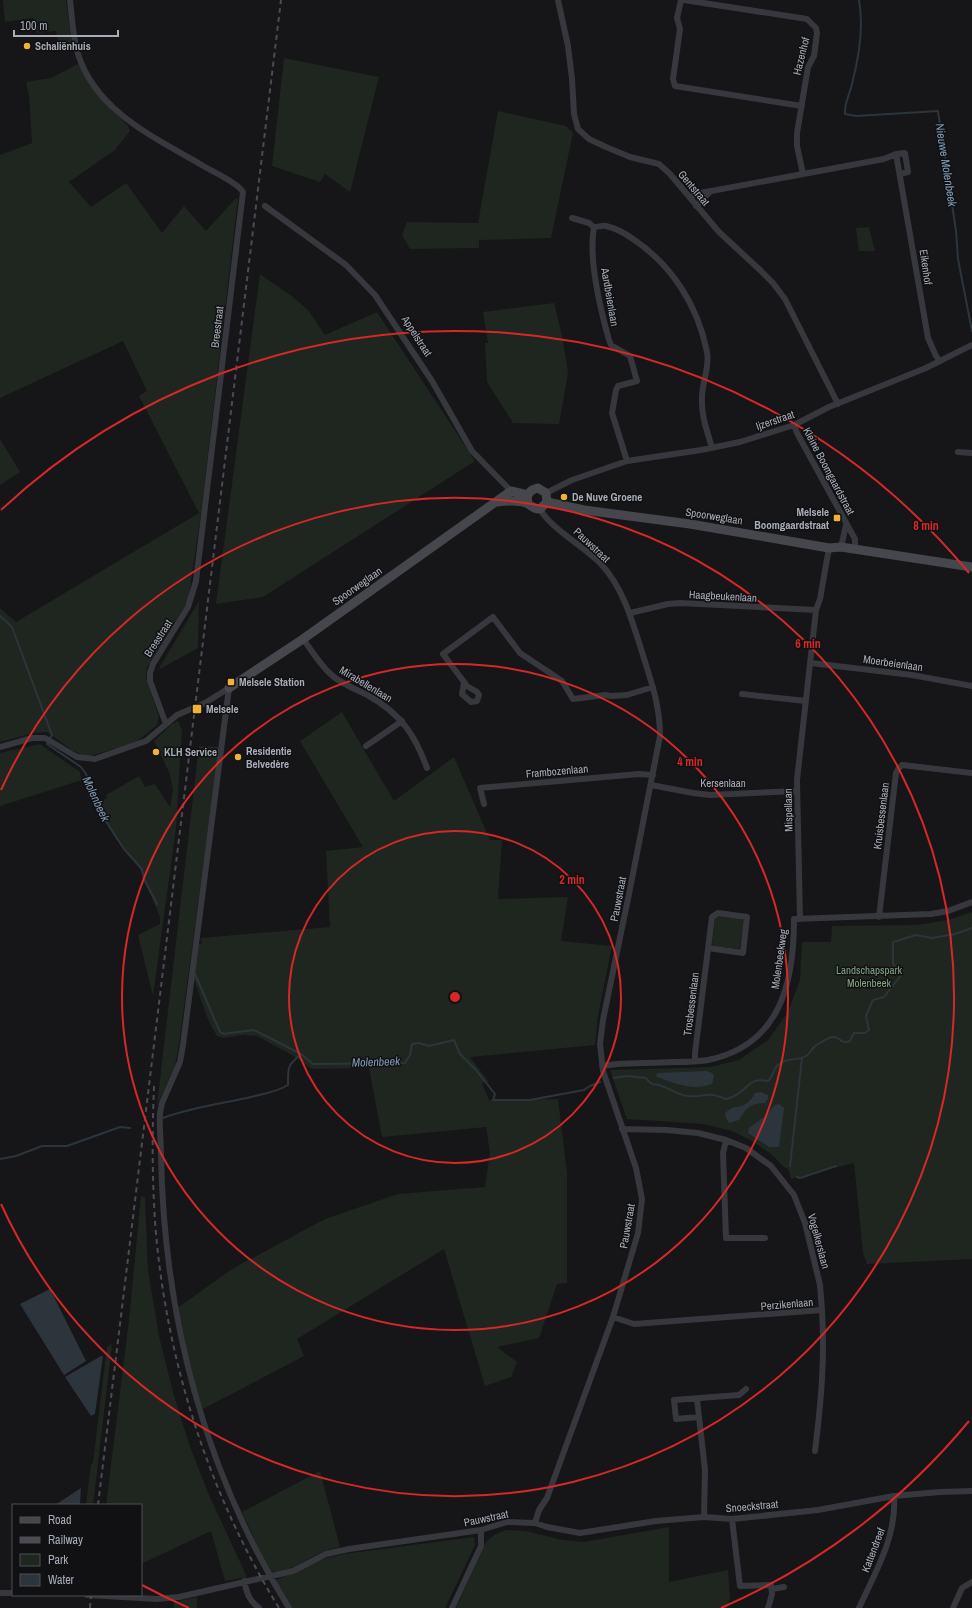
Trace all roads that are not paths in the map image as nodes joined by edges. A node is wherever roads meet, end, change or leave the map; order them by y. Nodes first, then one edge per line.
1 (70, 0) edge
2 (558, 0) edge
3 (681, 0) edge
4 (684, 0) edge
5 (802, 106) junction
6 (803, 174) junction
7 (710, 192) junction
8 (690, 198) junction
9 (265, 206) dead end
10 (696, 206) junction
11 (572, 218) dead end
12 (594, 227) junction
13 (972, 345) edge
14 (940, 361) junction
15 (838, 404) junction
16 (794, 425) junction
17 (712, 448) junction
18 (958, 452) dead end
19 (972, 453) edge
20 (627, 461) junction
21 (511, 491) junction
22 (528, 499) junction
23 (544, 501) junction
24 (497, 502) junction
25 (846, 525) junction
26 (841, 547) junction
27 (829, 548) junction
28 (855, 549) junction
29 (972, 567) edge
30 (816, 610) junction
31 (630, 613) junction
32 (303, 639) junction
33 (810, 663) junction
34 (464, 683) dead end
35 (972, 686) edge
36 (653, 687) junction
37 (229, 688) junction
38 (742, 694) dead end
39 (806, 701) junction
40 (402, 721) junction
41 (166, 724) junction
42 (0, 746) edge
43 (366, 746) dead end
44 (427, 768) dead end
45 (972, 773) edge
46 (652, 775) junction
47 (651, 785) junction
48 (797, 791) junction
49 (484, 804) dead end
50 (972, 902) edge
51 (879, 917) junction
52 (800, 919) junction
53 (708, 948) junction
54 (743, 953) junction
55 (750, 954) dead end
56 (695, 1061) junction
57 (602, 1066) junction
58 (622, 1129) junction
59 (726, 1140) junction
60 (765, 1238) dead end
61 (822, 1310) junction
62 (613, 1318) junction
63 (746, 1389) dead end
64 (697, 1399) junction
65 (699, 1417) junction
66 (815, 1451) dead end
67 (972, 1491) edge
68 (894, 1496) junction
69 (704, 1517) junction
70 (732, 1519) junction
71 (535, 1523) junction
72 (481, 1530) junction
73 (271, 1576) junction
74 (244, 1581) junction
75 (972, 1582) edge
76 (784, 1587) dead end
77 (772, 1589) junction
78 (0, 1593) edge
79 (12, 1593) edge
80 (104, 1596) edge
81 (259, 1608) edge
82 (289, 1608) edge
83 (452, 1608) edge
84 (768, 1608) edge
85 (859, 1608) edge
86 (953, 1608) edge

1 - 41 street, Breestraat
2 - 8 street, Gentstraat
3 - 5 street
4 - 5 street, Hazenhof
5 - 6 street, Hazenhof
6 - 7 street, Eikenhof
6 - 14 street, Eikenhof
7 - 8 street, Eikenhof
7 - 10 street
8 - 10 street, Gentstraat
9 - 21 street, Appelstraat
10 - 15 street, Gentstraat
11 - 12 street
12 - 17 street
12 - 20 street, Aardbeienlaan
13 - 14 street, Ijzerstraat
14 - 15 street, Ijzerstraat
15 - 16 street, Ijzerstraat
16 - 17 street, Ijzerstraat
16 - 25 street, Kleine Boomgaardstraat
17 - 20 street, Ijzerstraat
18 - 19 street
20 - 23 street, Ijzerstraat
21 - 22 street
21 - 24 street, Spoorweglaan
22 - 23 street, Spoorweglaan
22 - 23 street, Spoorweglaan
22 - 24 street, Spoorweglaan
23 - 27 street, Spoorweglaan
23 - 31 street, Pauwstraat
24 - 32 street, Spoorweglaan
25 - 26 street, Kleine Boomgaardstraat
25 - 28 street, Kleine Boomgaardstraat
26 - 27 street, Spoorweglaan
26 - 28 street, Spoorweglaan
27 - 30 street, Mispellaan
28 - 29 street, Spoorweglaan
30 - 31 street, Haagbeukenlaan
30 - 33 street, Mispellaan
31 - 36 street, Pauwstraat
32 - 37 street, Spoorweglaan
32 - 40 street, Mirabellenlaan
33 - 35 street, Moerbeienlaan
33 - 39 street, Mispellaan
34 - 36 street
36 - 46 street, Pauwstraat
37 - 41 street, Spoorweglaan
37 - 73 street
38 - 39 street
39 - 48 street, Mispellaan
40 - 43 street
40 - 44 street, Mirabellenlaan
41 - 42 street, Spoorweglaan
45 - 51 street, Kruisbessenlaan
46 - 47 street, Pauwstraat
46 - 49 street, Frambozenlaan
47 - 48 street, Kersenlaan
47 - 57 street, Pauwstraat
48 - 52 street, Mispellaan
50 - 51 street, Molenbeekweg
51 - 52 street, Molenbeekweg
52 - 56 street, Molenbeekweg
53 - 54 street
53 - 54 street, Trosbessenlaan
53 - 56 street, Trosbessenlaan
54 - 55 street
56 - 57 street, Molenbeekweg
57 - 58 street, Pauwstraat
58 - 59 street, Vogelkerslaan
58 - 62 street, Pauwstraat
59 - 60 street
59 - 61 street, Vogelkerslaan
61 - 62 street, Perzikenlaan
61 - 66 street, Perzikenlaan
62 - 71 street, Pauwstraat
63 - 64 street
64 - 65 street
64 - 65 street
65 - 69 street
67 - 68 street, Snoeckstraat
68 - 70 street, Snoeckstraat
68 - 85 street, Kattendreef
69 - 70 street, Snoeckstraat
69 - 71 street, Snoeckstraat
70 - 77 street
71 - 72 street, Pauwstraat
72 - 73 street, Pauwstraat
72 - 83 street
73 - 74 street, Pauwstraat
73 - 82 street
74 - 80 street, Pauwstraat
74 - 81 street
75 - 86 street
76 - 77 street
77 - 84 street
78 - 79 street

